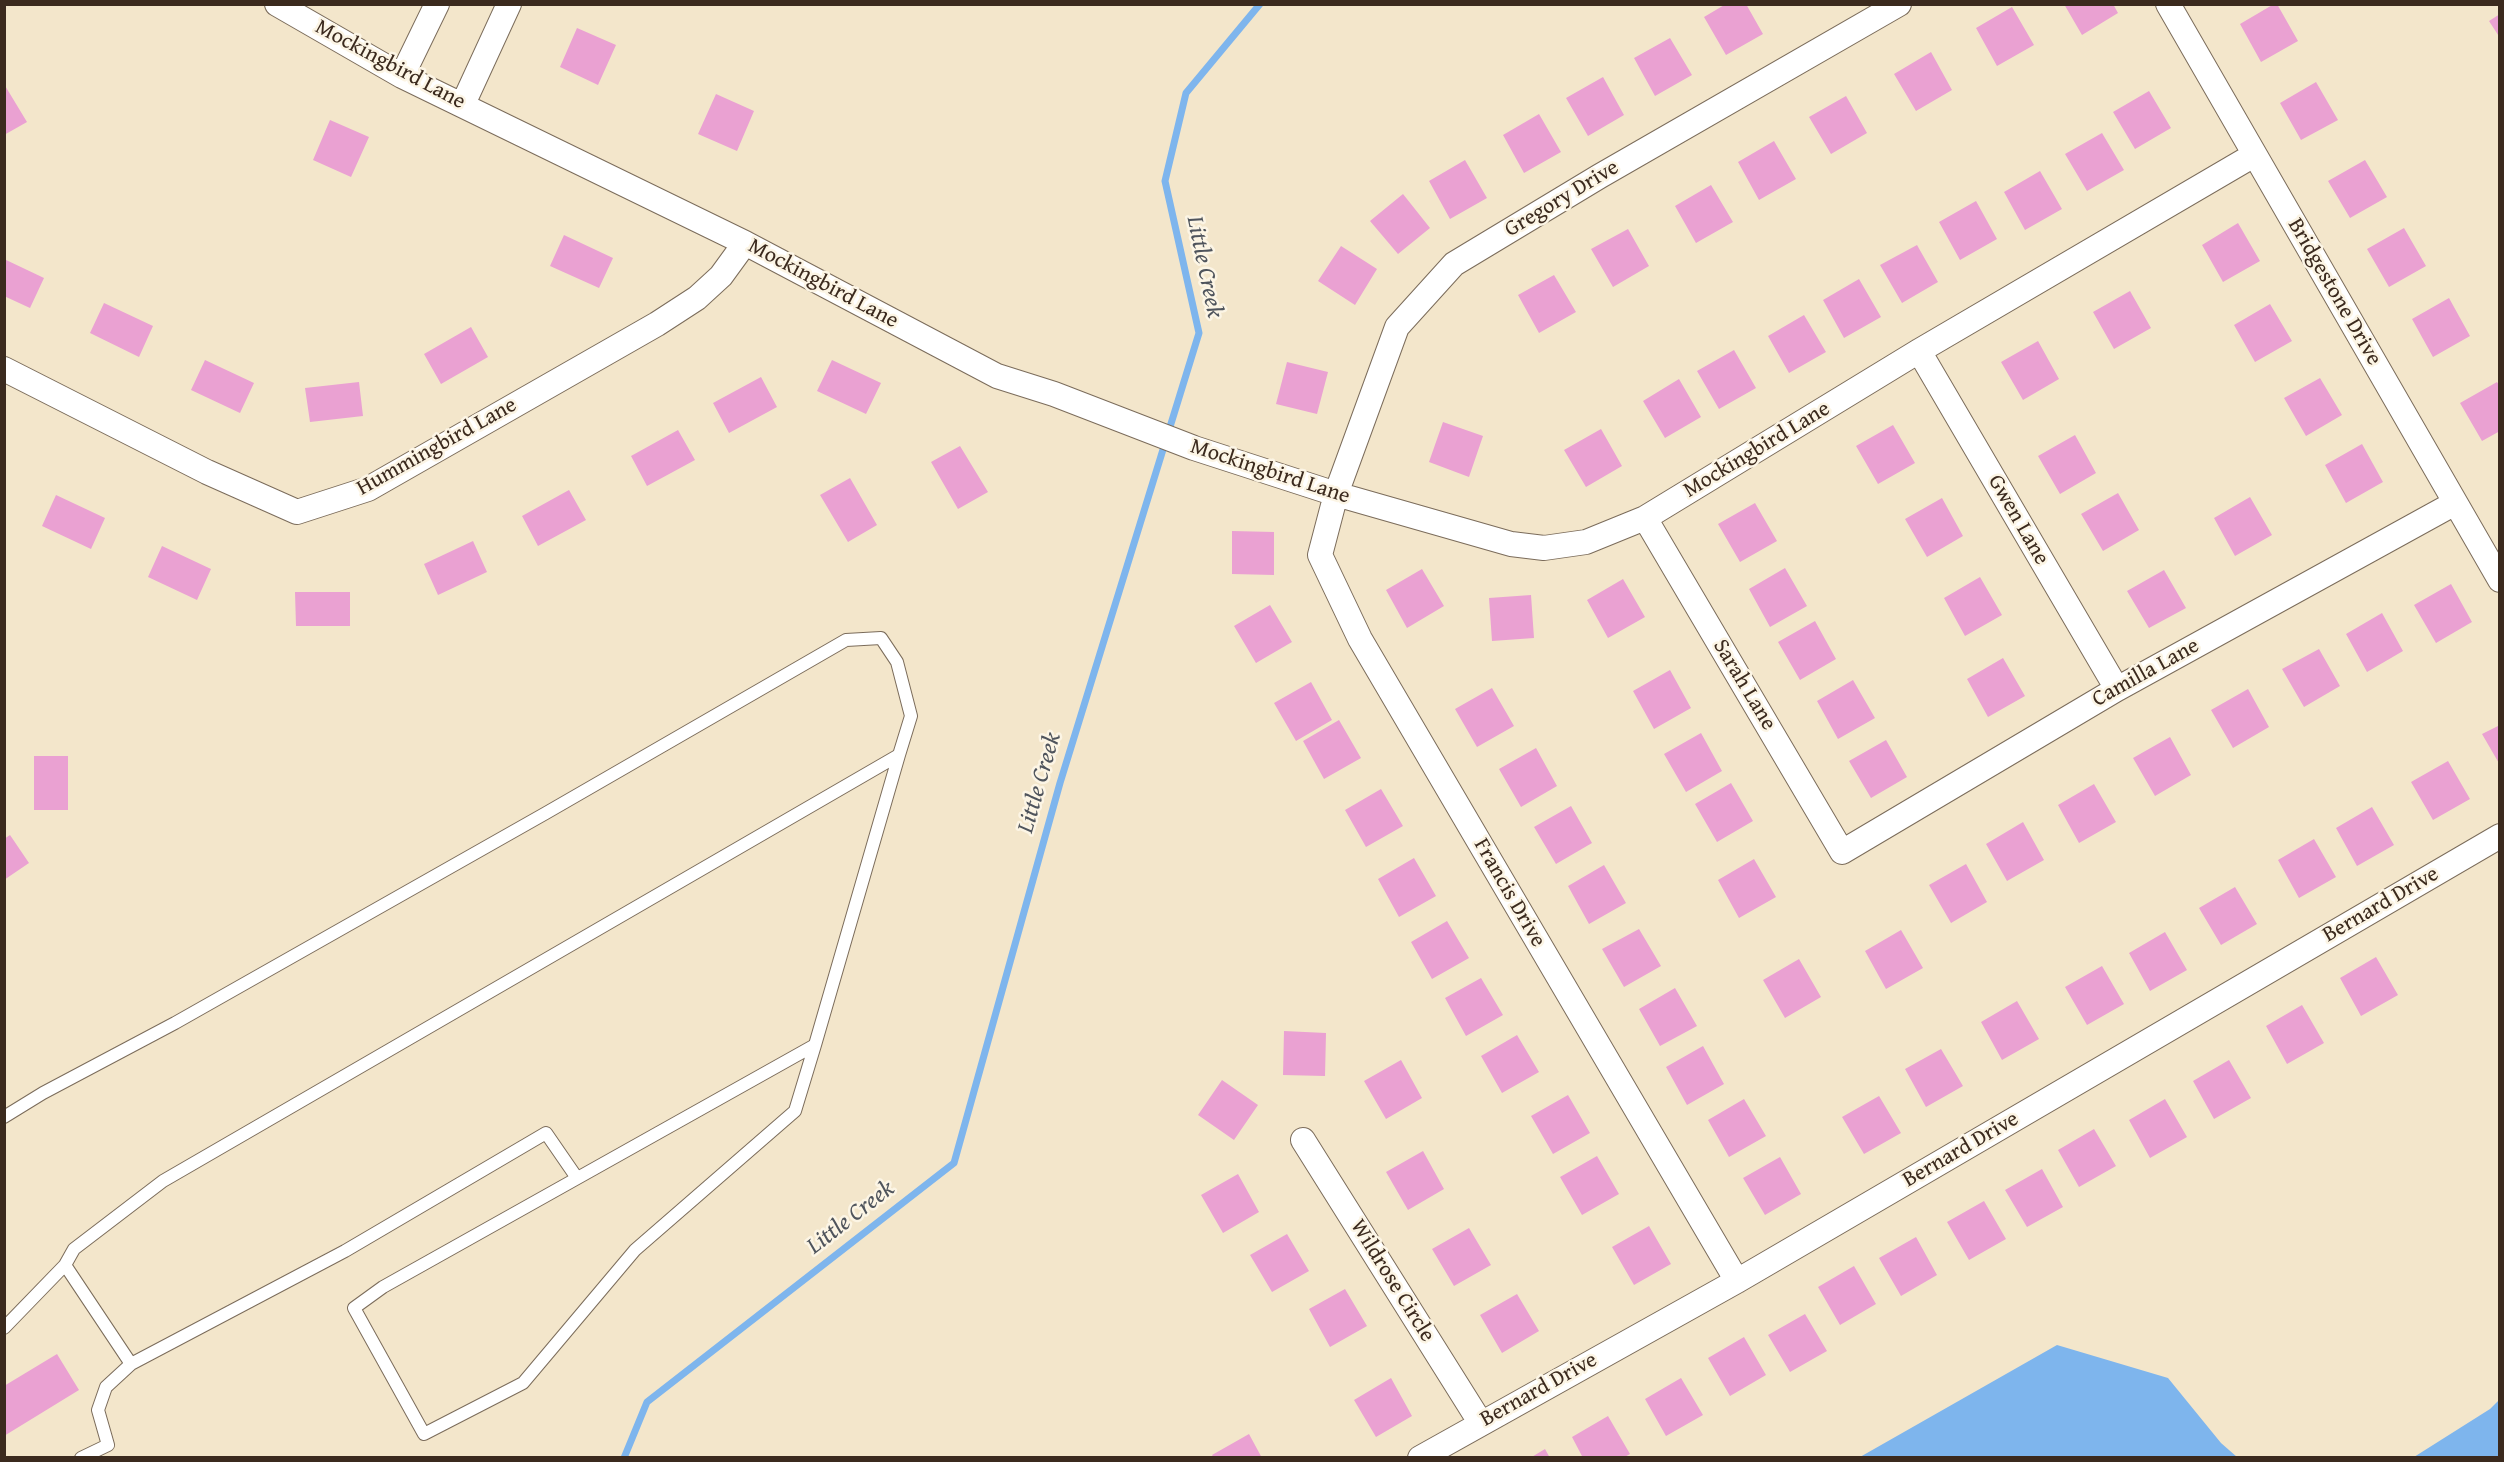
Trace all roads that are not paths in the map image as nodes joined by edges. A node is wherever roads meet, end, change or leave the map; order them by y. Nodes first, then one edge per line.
1 (277, 4) edge
2 (437, 4) edge
3 (509, 4) edge
4 (1899, 4) edge
5 (2168, 4) edge
6 (402, 76) junction
7 (463, 104) junction
8 (2254, 155) junction
9 (745, 243) junction
10 (1919, 351) junction
11 (4, 369) edge
12 (1336, 494) junction
13 (2455, 503) junction
14 (1645, 518) junction
15 (2499, 580) edge
16 (2116, 689) junction
17 (899, 754) junction
18 (2499, 836) edge
19 (1842, 852) joint
20 (815, 1045) junction
21 (4, 1117) edge
22 (1303, 1140) dead end
23 (577, 1178) junction
24 (65, 1265) junction
25 (1737, 1281) junction
26 (4, 1328) edge
27 (131, 1364) junction
28 (1480, 1422) junction
29 (81, 1458) edge
30 (1420, 1458) edge

1 - 6 street, Mockingbird Lane
2 - 6 street
3 - 7 street
4 - 12 street, Gregory Drive
5 - 8 street, Bridgestone Drive
6 - 7 street, Mockingbird Lane
7 - 9 street, Mockingbird Lane
8 - 10 street, Mockingbird Lane
8 - 13 street, Bridgestone Drive
9 - 11 street, Hummingbird Lane
9 - 12 street, Mockingbird Lane
10 - 14 street, Mockingbird Lane
10 - 16 street, Gwen Lane
12 - 14 street, Mockingbird Lane
12 - 25 street, Francis Drive
13 - 15 street, Bridgestone Drive
13 - 16 street, Camilla Lane
14 - 19 street, Sarah Lane
16 - 19 street, Camilla Lane
17 - 20 lane
17 - 21 lane
17 - 24 lane
18 - 25 street, Bernard Drive
20 - 23 lane
20 - 23 lane
22 - 28 street, Wildrose Circle
23 - 27 lane
24 - 26 lane
24 - 27 lane
25 - 28 street, Bernard Drive
27 - 29 lane
28 - 30 street, Bernard Drive

